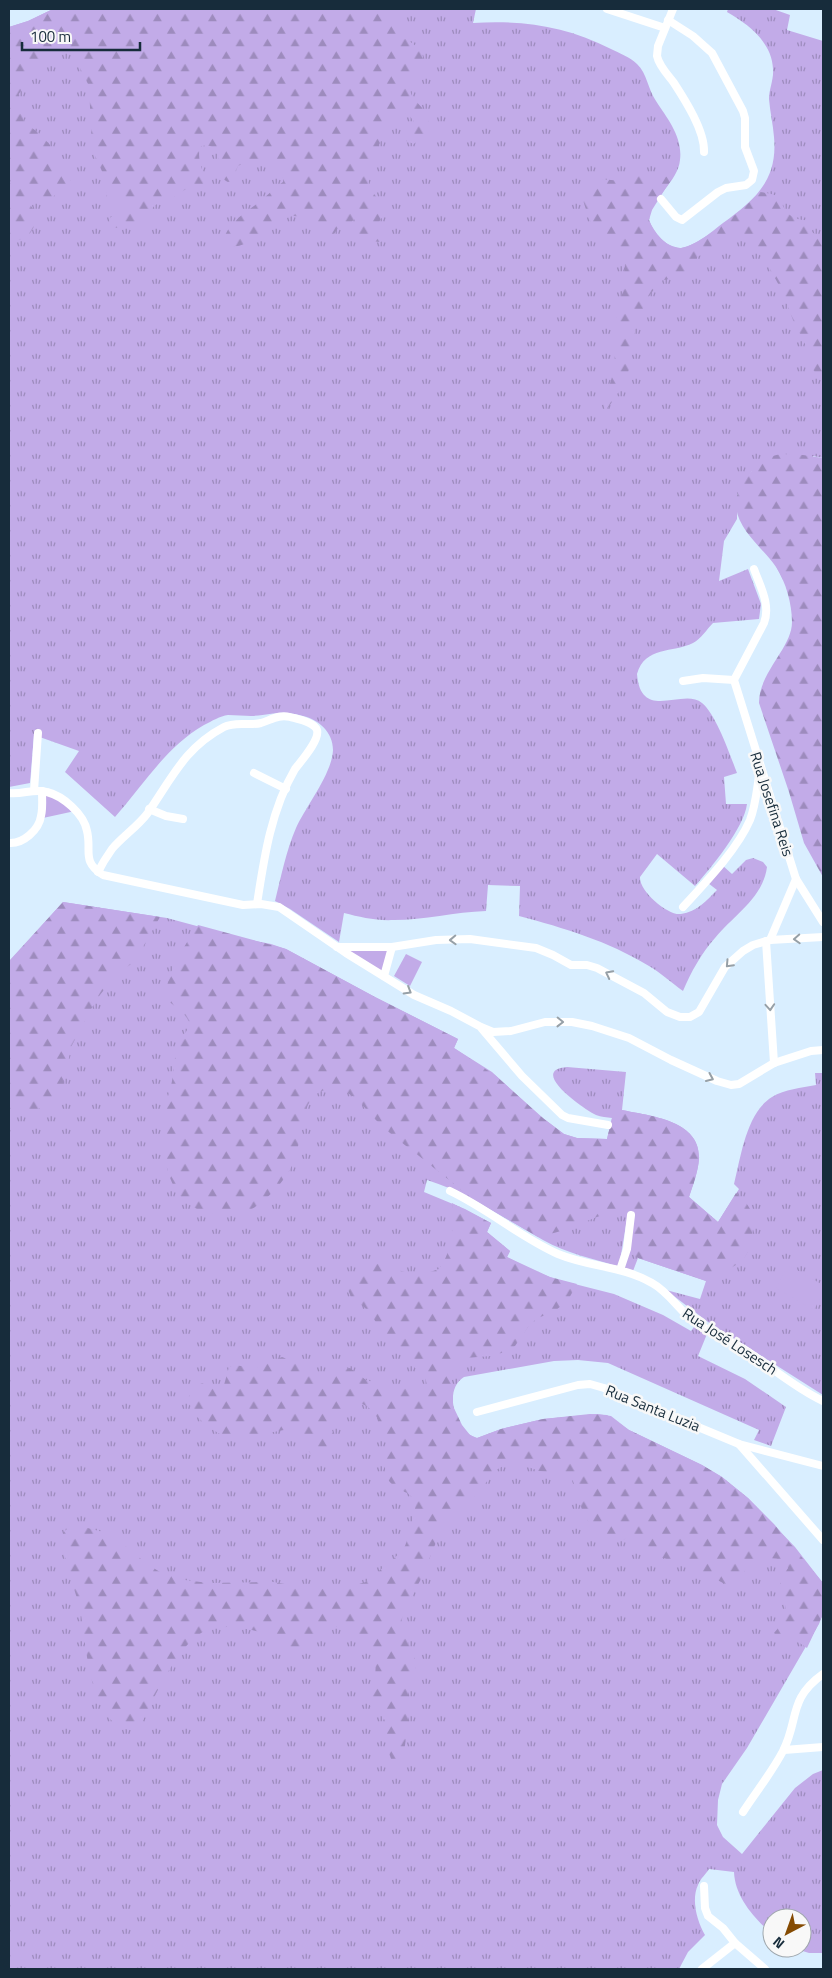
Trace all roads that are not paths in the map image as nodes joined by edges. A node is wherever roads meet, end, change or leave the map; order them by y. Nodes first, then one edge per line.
1 (607, 9) edge
2 (673, 9) edge
3 (668, 20) junction
4 (665, 28) junction
5 (704, 152) dead end
6 (661, 199) dead end
7 (754, 569) dead end
8 (734, 680) junction
9 (683, 681) dead end
10 (38, 733) dead end
11 (760, 768) junction
12 (254, 773) dead end
13 (286, 789) junction
14 (34, 791) junction
15 (42, 791) junction
16 (9, 793) edge
17 (150, 809) junction
18 (183, 819) dead end
19 (9, 842) edge
20 (98, 872) junction
21 (796, 880) junction
22 (257, 904) junction
23 (683, 907) dead end
24 (823, 922) edge
25 (823, 937) edge
26 (768, 940) junction
27 (337, 947) junction
28 (392, 947) junction
29 (384, 976) junction
30 (481, 1028) junction
31 (823, 1050) edge
32 (774, 1063) junction
33 (608, 1126) dead end
34 (450, 1191) dead end
35 (631, 1215) dead end
36 (620, 1270) junction
37 (823, 1401) edge
38 (477, 1412) dead end
39 (739, 1444) junction
40 (823, 1466) edge
41 (823, 1540) edge
42 (823, 1674) edge
43 (823, 1746) edge
44 (784, 1750) junction
45 (743, 1812) dead end
46 (704, 1886) dead end
47 (735, 1943) junction
48 (702, 1969) edge
49 (765, 1969) edge

1 - 4 street
2 - 3 street
3 - 4 street
3 - 6 street
4 - 5 street
7 - 8 street
8 - 9 street
8 - 11 street, Rua Josefina Reis
10 - 14 street
11 - 21 street, Rua Josefina Reis
11 - 23 street
12 - 13 street
13 - 17 street
13 - 22 street
14 - 15 street
14 - 16 street
15 - 19 street
15 - 20 street
17 - 18 street
17 - 20 street
20 - 22 street
21 - 24 street, Rua Josefina Reis
21 - 26 street
22 - 27 street
25 -> 26 street
26 -> 28 street
26 -> 32 street
27 - 28 street
27 - 29 street
28 - 29 street
29 -> 30 street
30 -> 32 street
30 - 33 street
31 - 32 street
34 - 36 street, Rua José Losesch
35 - 36 street
36 - 37 street, Rua José Losesch
38 - 39 street, Rua Santa Luzia
39 - 40 street, Rua Santa Luzia
39 - 41 street
42 - 44 street
43 - 44 street
44 - 45 street
46 - 47 street
47 - 48 street
47 - 49 street

